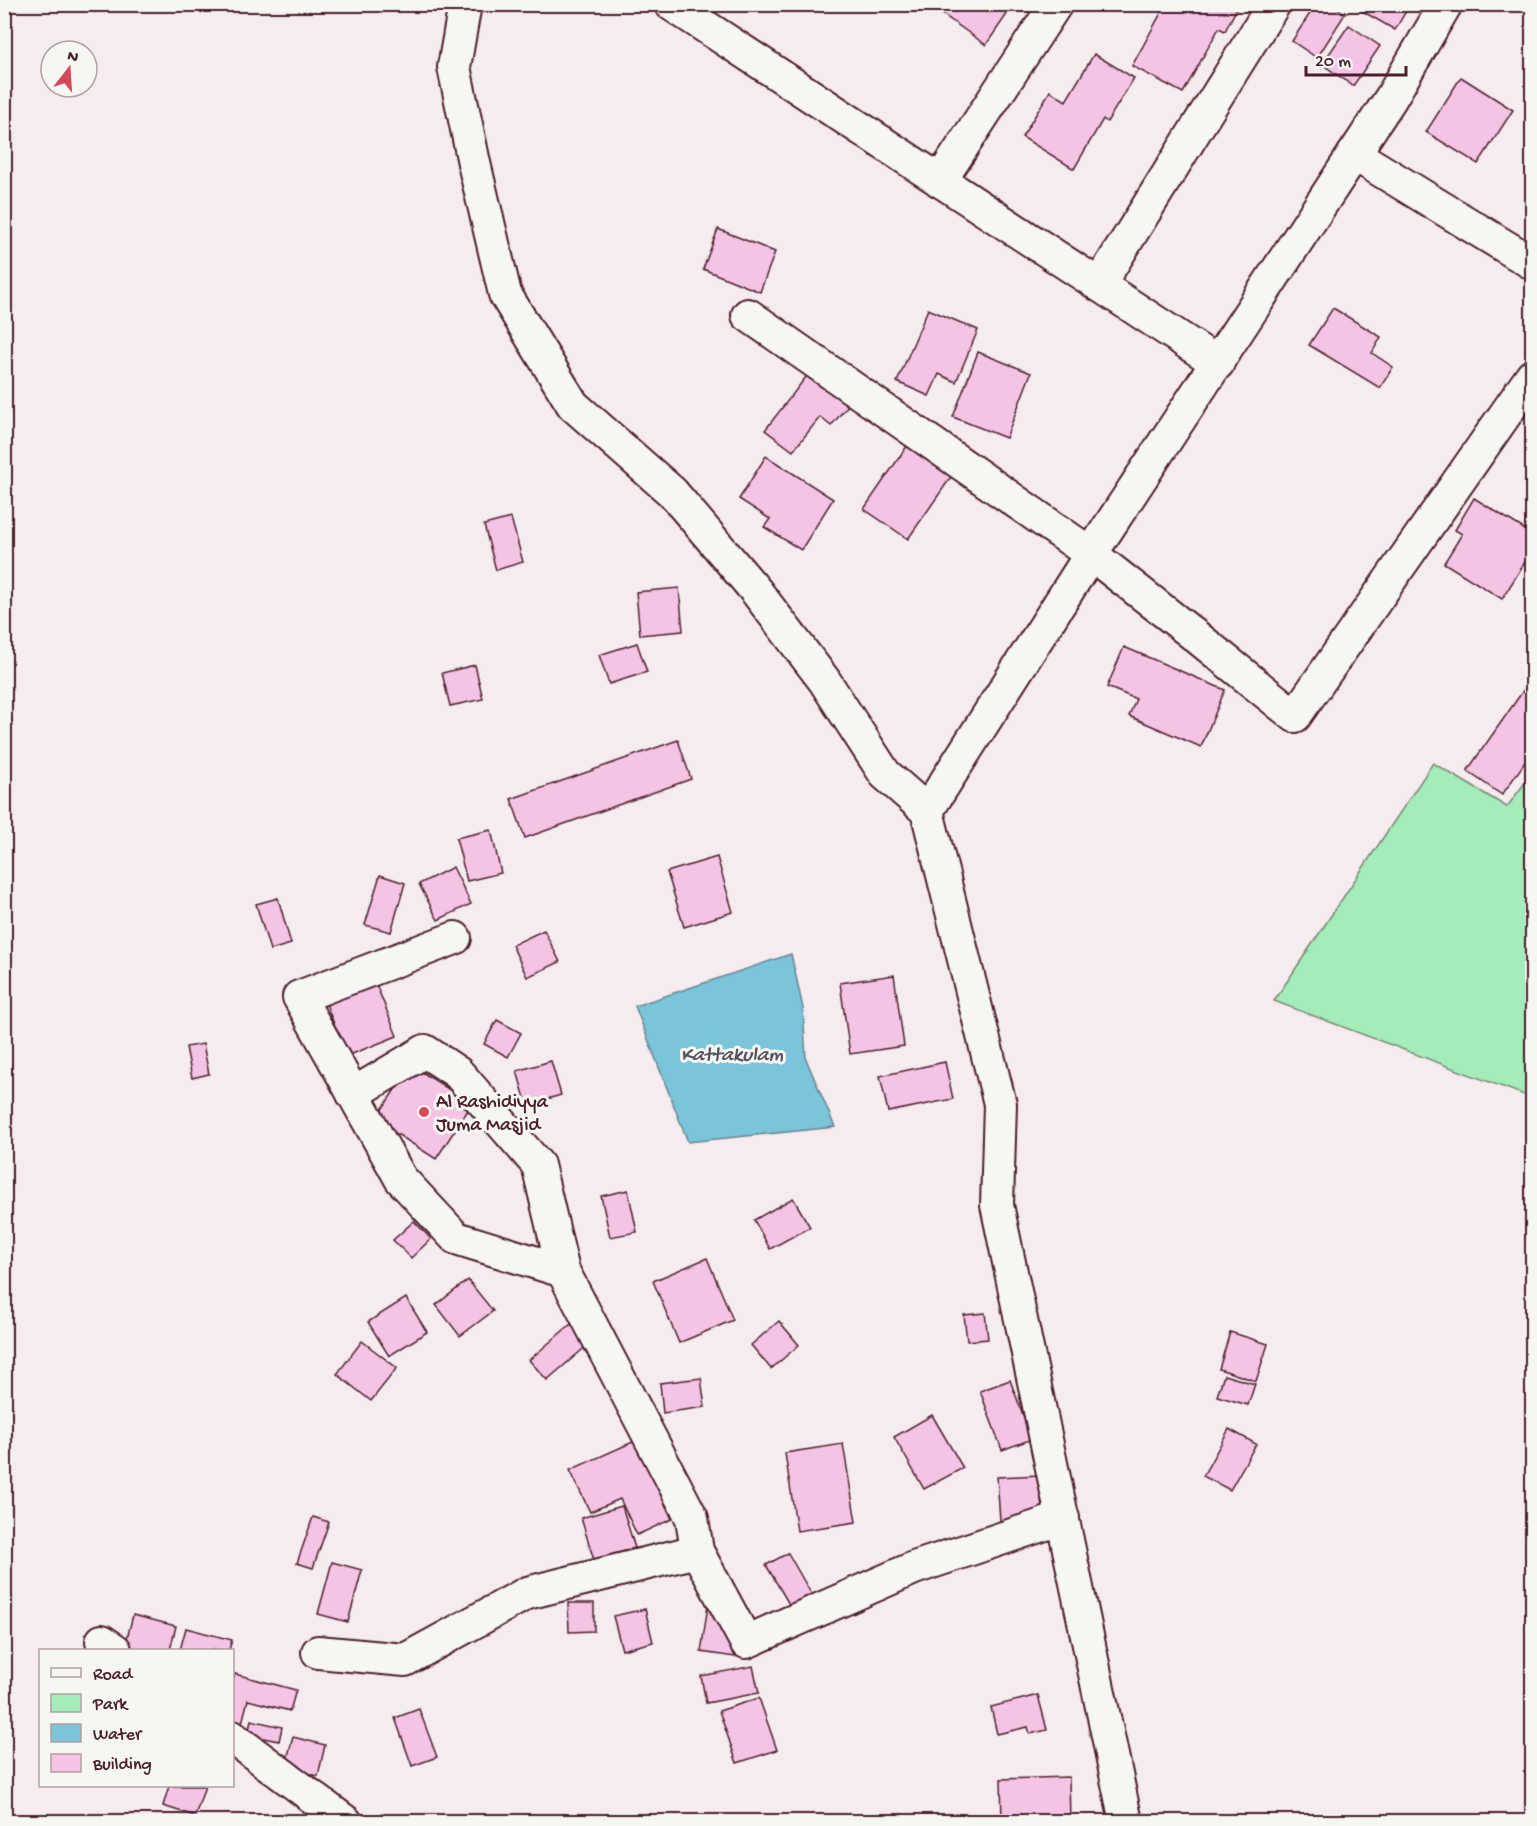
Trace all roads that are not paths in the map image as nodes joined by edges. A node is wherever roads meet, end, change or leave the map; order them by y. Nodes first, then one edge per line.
1 (465, 4) edge
2 (671, 4) edge
3 (1056, 4) edge
4 (1274, 4) edge
5 (1446, 4) edge
6 (1353, 154) junction
7 (940, 181) junction
8 (1533, 263) edge
9 (1099, 285) junction
10 (748, 315) dead end
11 (1218, 363) junction
12 (1533, 375) edge
13 (1091, 554) junction
14 (927, 811) junction
15 (455, 938) dead end
16 (353, 1094) junction
17 (563, 1271) junction
18 (1063, 1518) junction
19 (697, 1551) junction
20 (318, 1652) dead end
21 (234, 1738) edge
22 (346, 1821) edge
23 (1126, 1821) edge

1 - 14 street
2 - 7 street
3 - 7 street
4 - 9 street
5 - 6 street
6 - 8 street
6 - 11 street
7 - 9 street
9 - 11 street
10 - 13 street
11 - 13 street
12 - 13 street
13 - 14 street
14 - 18 street
15 - 16 street
16 - 17 street
16 - 17 street
17 - 19 street
18 - 19 street
18 - 23 street
19 - 20 street
21 - 22 street

